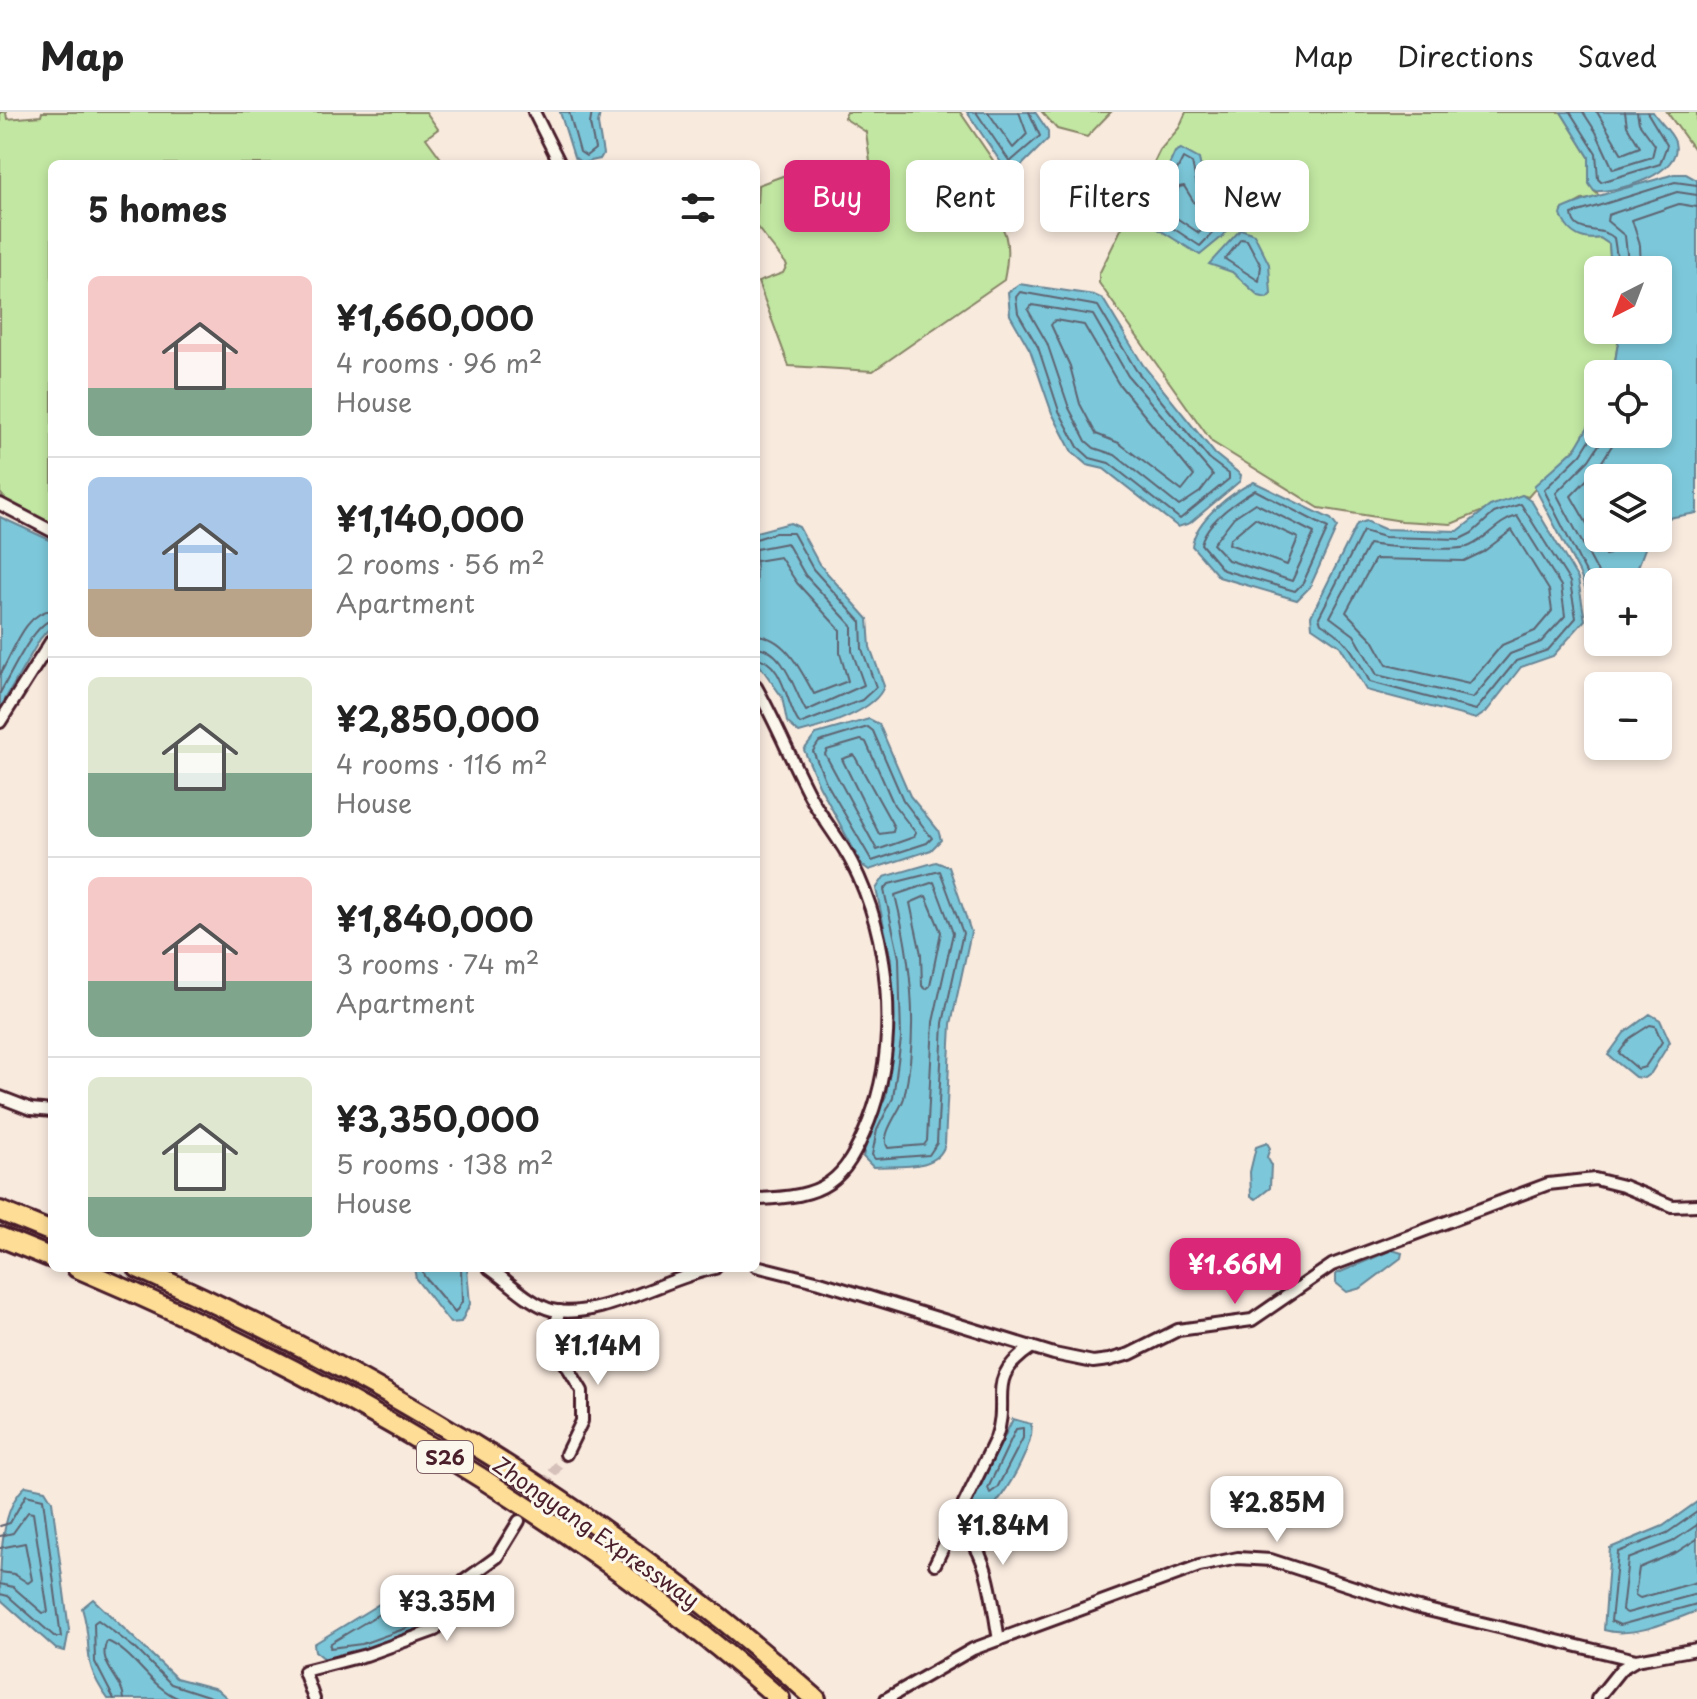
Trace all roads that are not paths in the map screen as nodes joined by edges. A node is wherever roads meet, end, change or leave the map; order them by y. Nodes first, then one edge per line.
1 (534, 112) edge
2 (558, 160) edge
3 (0, 504) edge
4 (48, 529) edge
5 (48, 646) edge
6 (760, 695) edge
7 (0, 722) edge
8 (0, 1097) edge
9 (48, 1111) edge
10 (760, 1199) edge
11 (1697, 1205) edge
12 (0, 1211) edge
13 (48, 1230) edge
14 (0, 1237) edge
15 (48, 1256) edge
16 (760, 1267) edge
17 (86, 1272) edge
18 (147, 1272) edge
19 (495, 1272) edge
20 (696, 1272) edge
21 (560, 1311) junction
22 (1032, 1347) junction
23 (566, 1454) tunnel mouth
24 (519, 1521) tunnel mouth
25 (956, 1521) junction
26 (935, 1564) dead end
27 (999, 1640) junction
28 (1697, 1649) edge
29 (1636, 1660) junction
30 (314, 1699) edge
31 (780, 1699) edge
32 (816, 1699) edge
33 (886, 1699) edge
34 (1597, 1699) edge

1 - 2 street
3 - 4 street
5 - 7 street
6 - 10 street
8 - 9 street
11 - 22 street
12 - 13 highway
14 - 15 highway
16 - 22 street
17 - 31 highway, Zhongyang Expressway / S26
18 - 32 highway, Zhongyang Expressway / S26
19 - 21 street
20 - 21 street
21 - 23 street
22 - 25 street
24 - 30 street
25 - 26 street
25 - 27 street
27 - 29 street
27 - 33 street
28 - 29 street
29 - 34 street

